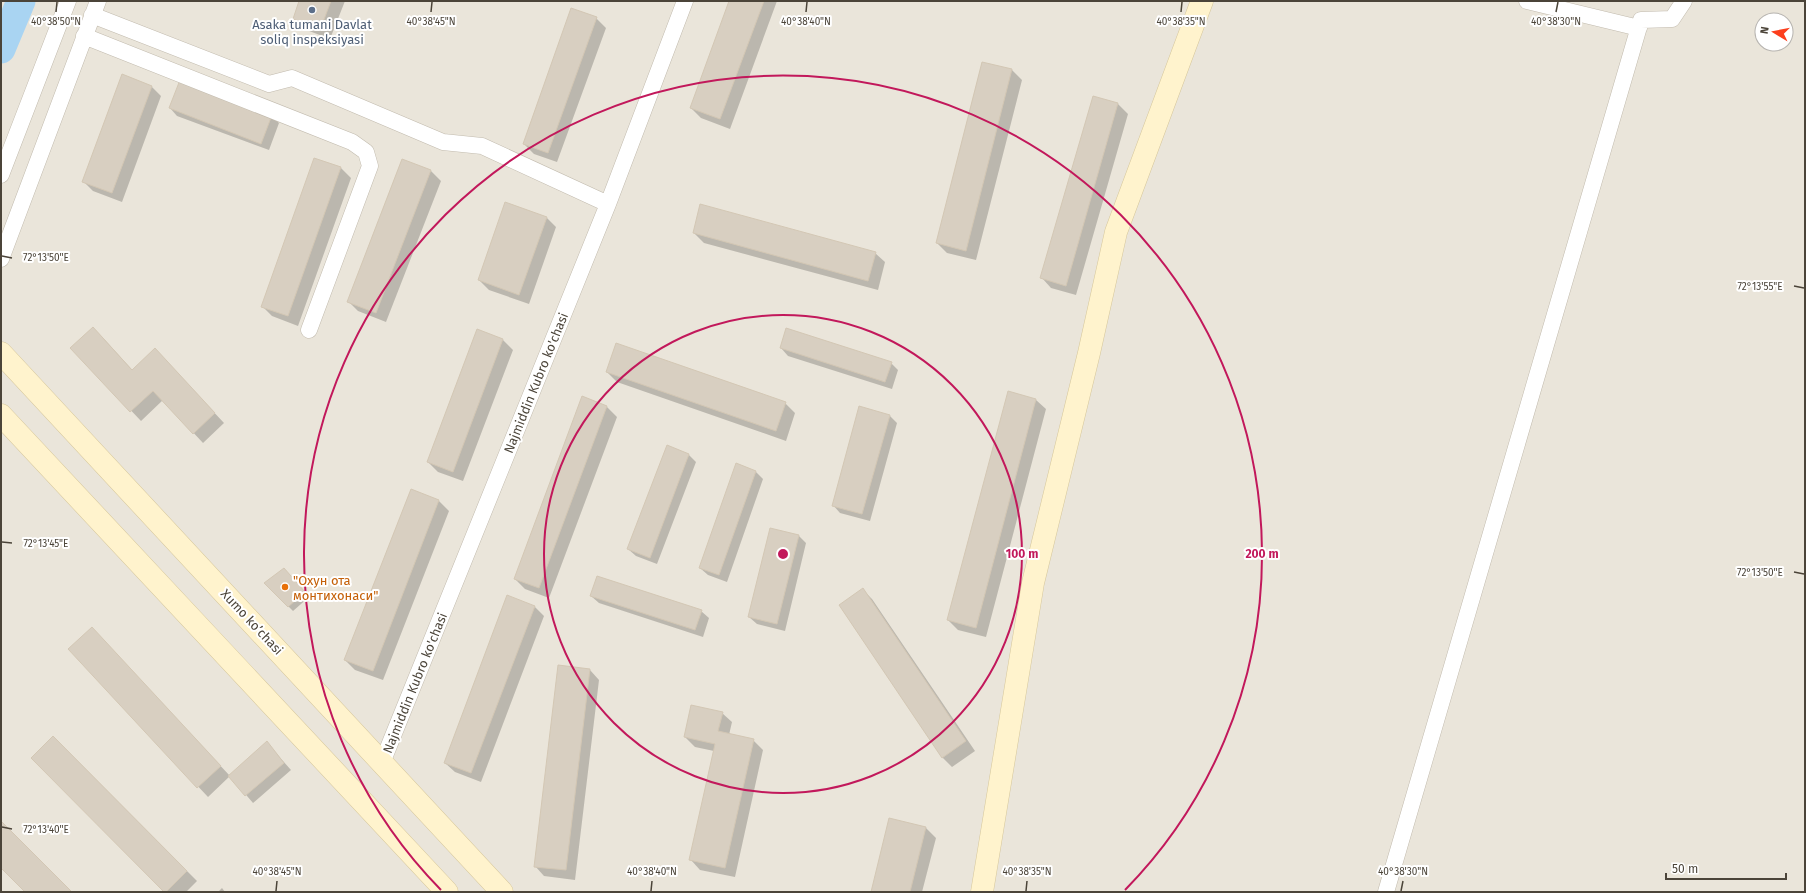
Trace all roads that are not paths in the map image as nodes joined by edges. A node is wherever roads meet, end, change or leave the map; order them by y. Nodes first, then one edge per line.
1 (68, 1) edge
2 (685, 1) edge
3 (1202, 1) edge
4 (1527, 1) edge
5 (1684, 1) edge
6 (95, 8) edge
7 (1639, 28) junction
8 (84, 36) junction
9 (1, 175) edge
10 (608, 204) junction
11 (1, 258) edge
12 (309, 330) dead end
13 (1, 353) edge
14 (1, 414) edge
15 (382, 763) junction
16 (447, 892) edge
17 (502, 892) edge
18 (982, 892) edge
19 (1386, 892) edge

1 - 9 street
2 - 10 street, Najmiddin Kubro ko'chasi
3 - 18 main road
4 - 7 street
5 - 7 street
6 - 8 street
6 - 10 street
7 - 19 street
8 - 11 street
8 - 12 street
10 - 15 street, Najmiddin Kubro ko'chasi
13 - 15 main road, Xumo ko’chasi
14 - 16 main road
15 - 17 main road, Xumo ko’chasi

